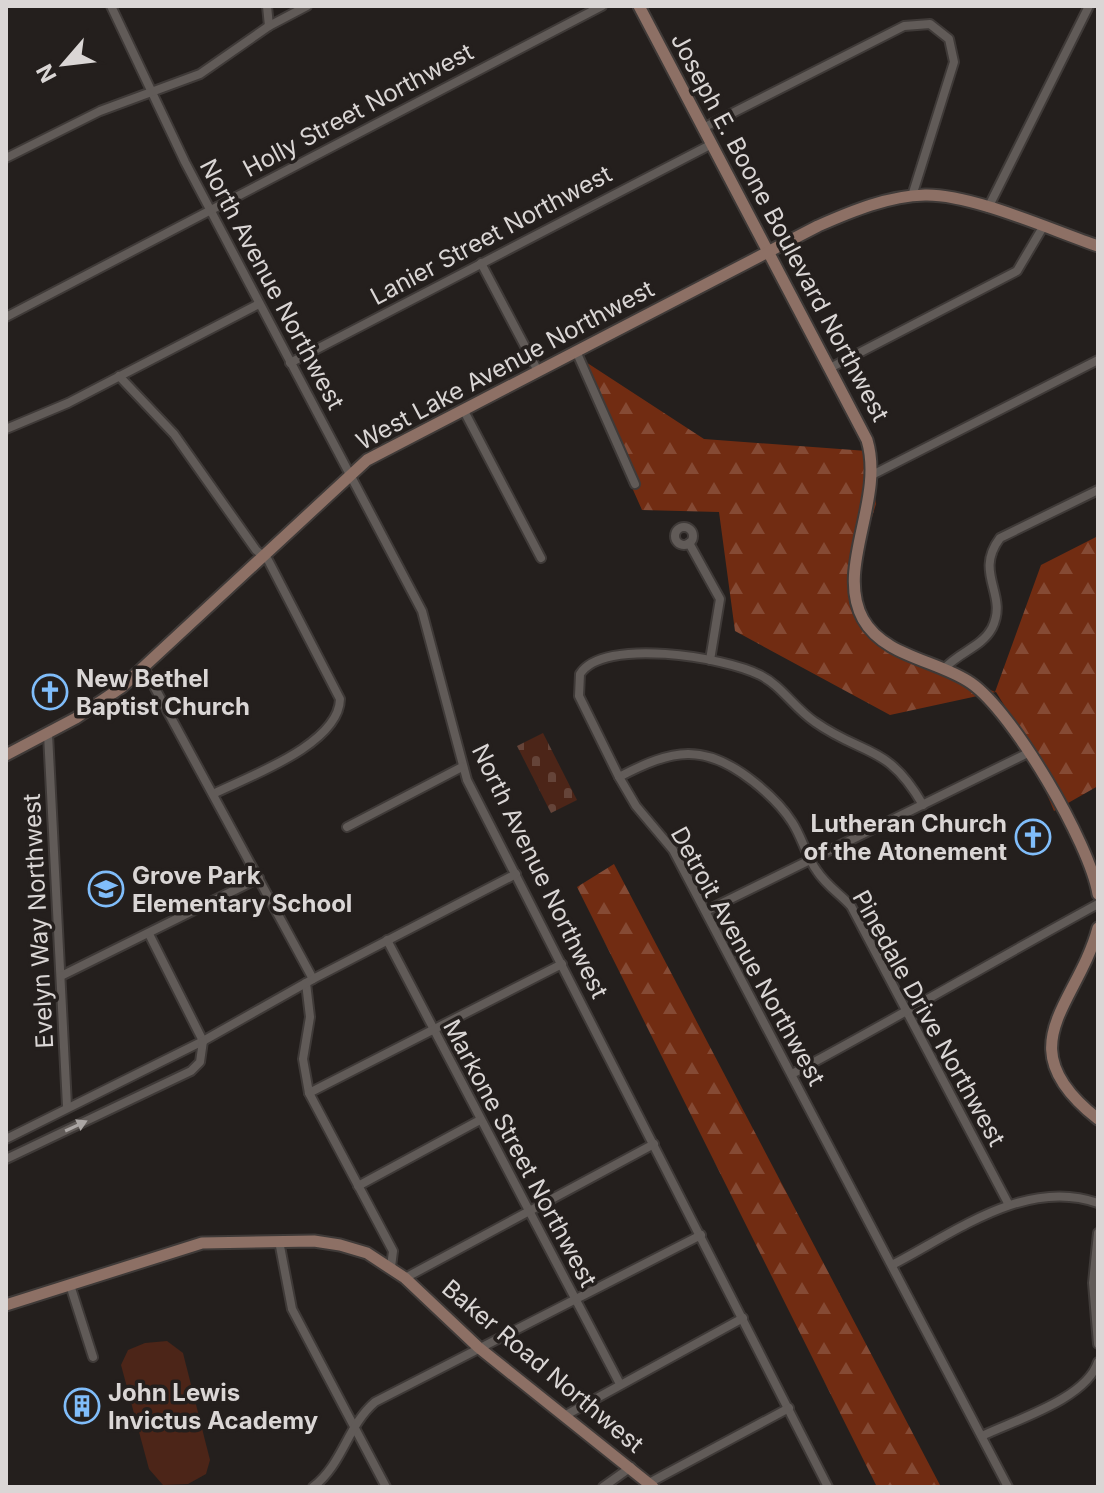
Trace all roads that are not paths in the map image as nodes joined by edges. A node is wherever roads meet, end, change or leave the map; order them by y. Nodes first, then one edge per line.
1 (111, 6) edge
2 (267, 6) edge
3 (307, 6) edge
4 (602, 6) edge
5 (639, 6) edge
6 (1089, 6) edge
7 (269, 26) junction
8 (152, 94) junction
9 (703, 128) junction
10 (712, 144) junction
11 (6, 158) edge
12 (912, 196) junction
13 (988, 208) junction
14 (210, 211) junction
15 (1043, 227) junction
16 (1098, 246) edge
17 (769, 253) junction
18 (481, 263) junction
19 (259, 304) junction
20 (6, 317) edge
21 (576, 351) junction
22 (1098, 360) edge
23 (290, 363) junction
24 (830, 368) junction
25 (538, 371) junction
26 (119, 376) junction
27 (463, 409) junction
28 (6, 429) edge
29 (349, 474) junction
30 (874, 474) junction
31 (635, 484) dead end
32 (1098, 490) edge
33 (689, 543) dead end
34 (263, 555) junction
35 (541, 558) dead end
36 (710, 660) junction
37 (144, 668) junction
38 (945, 668) junction
39 (48, 734) junction
40 (1030, 752) junction
41 (6, 755) edge
42 (462, 767) junction
43 (619, 777) junction
44 (213, 794) junction
45 (923, 805) junction
46 (347, 827) dead end
47 (810, 858) junction
48 (516, 874) junction
49 (259, 878) junction
50 (1098, 894) edge
51 (1098, 904) edge
52 (706, 911) junction
53 (1098, 928) edge
54 (149, 934) junction
55 (387, 940) junction
56 (562, 964) junction
57 (61, 976) junction
58 (309, 981) junction
59 (908, 1013) junction
60 (432, 1030) junction
61 (203, 1041) junction
62 (792, 1074) junction
63 (309, 1093) junction
64 (67, 1106) junction
65 (1098, 1119) edge
66 (480, 1120) junction
67 (6, 1139) edge
68 (654, 1144) junction
69 (6, 1159) edge
70 (358, 1186) junction
71 (1098, 1203) edge
72 (1009, 1205) junction
73 (528, 1211) junction
74 (701, 1235) junction
75 (1097, 1238) edge
76 (279, 1241) junction
77 (892, 1265) junction
78 (391, 1267) junction
79 (405, 1278) junction
80 (70, 1285) junction
81 (576, 1301) junction
82 (6, 1305) edge
83 (743, 1318) junction
84 (1098, 1344) edge
85 (478, 1347) junction
86 (93, 1357) dead end
87 (1098, 1362) edge
88 (620, 1384) junction
89 (789, 1408) junction
90 (566, 1415) junction
91 (353, 1426) junction
92 (982, 1436) junction
93 (631, 1467) junction
94 (651, 1485) edge
95 (313, 1487) edge
96 (386, 1487) edge
97 (603, 1487) edge
98 (828, 1487) edge
99 (1008, 1487) edge

1 - 8 street, North Avenue Northwest
2 - 7 street
3 - 7 street
4 - 14 street, Holly Street Northwest
5 - 9 street, Joseph E. Boone Boulevard Northwest
6 - 13 street
7 - 8 street
8 - 11 street
8 - 14 street, North Avenue Northwest
9 - 10 street, Joseph E. Boone Boulevard Northwest
9 - 12 street
10 - 17 street, Joseph E. Boone Boulevard Northwest
10 - 18 street, Lanier Street Northwest
12 - 13 street, West Lake Avenue Northwest
12 - 17 street, West Lake Avenue Northwest
13 - 15 street, West Lake Avenue Northwest
14 - 19 street, North Avenue Northwest
14 - 20 street, Holly Street Northwest
15 - 16 street, West Lake Avenue Northwest
15 - 24 street
17 - 21 street, West Lake Avenue Northwest
17 - 24 street, Joseph E. Boone Boulevard Northwest
18 - 23 street, Lanier Street Northwest
18 - 25 street
19 - 23 street, North Avenue Northwest
19 - 26 street
21 - 25 street, West Lake Avenue Northwest
21 - 31 street
22 - 30 street
23 - 29 street, North Avenue Northwest
24 - 30 street, Joseph E. Boone Boulevard Northwest
25 - 27 street, West Lake Avenue Northwest
26 - 28 street
26 - 34 street
27 - 29 street, West Lake Avenue Northwest
27 - 35 street
29 - 34 street, West Lake Avenue Northwest
29 - 42 street, North Avenue Northwest
30 - 38 street, Joseph E. Boone Boulevard Northwest
32 - 38 street
33 - 36 street
34 - 37 street, West Lake Avenue Northwest
34 - 44 street
36 - 43 street, Detroit Avenue Northwest
36 - 45 street, Detroit Avenue Northwest
37 - 39 street, West Lake Avenue Northwest
37 - 44 street
38 - 40 street, Joseph E. Boone Boulevard Northwest
39 - 41 street, West Lake Avenue Northwest
39 - 57 street, Evelyn Way Northwest
40 - 45 street
40 - 50 street, Joseph E. Boone Boulevard Northwest
42 - 46 street
42 - 48 street, North Avenue Northwest
43 - 47 street, Pinedale Drive Northwest
43 - 52 street, Detroit Avenue Northwest
44 - 49 street
45 - 47 street
47 - 52 street
47 - 59 street, Pinedale Drive Northwest
48 - 55 street
48 - 56 street, North Avenue Northwest
49 - 54 street
49 - 58 street
51 - 59 street
52 - 62 street, Detroit Avenue Northwest
53 - 65 street
54 - 57 street
54 - 61 street
55 - 58 street
55 - 60 street, Markone Street Northwest
56 - 60 street
56 - 68 street, North Avenue Northwest
57 - 64 street, Evelyn Way Northwest
58 - 61 street
58 - 63 street
59 - 62 street
59 - 72 street, Pinedale Drive Northwest
60 - 63 street
60 - 66 street, Markone Street Northwest
61 - 64 street
69 -> 61 street
62 - 77 street, Detroit Avenue Northwest
63 - 70 street
64 - 67 street
66 - 70 street
66 - 73 street, Markone Street Northwest
68 - 73 street
68 - 74 street, North Avenue Northwest
70 - 78 street
71 - 72 street
72 - 77 street
73 - 79 street
73 - 81 street, Markone Street Northwest
74 - 81 street
74 - 83 street, North Avenue Northwest
75 - 84 street
76 - 78 street, Baker Road Northwest
76 - 80 street, Baker Road Northwest
76 - 91 street
77 - 92 street, Detroit Avenue Northwest
78 - 79 street, Baker Road Northwest
79 - 85 street, Baker Road Northwest
80 - 82 street, Baker Road Northwest
80 - 86 street
81 - 85 street
81 - 88 street, Markone Street Northwest
83 - 88 street
83 - 89 street, North Avenue Northwest
85 - 90 street, Baker Road Northwest
85 - 91 street
87 - 92 street
88 - 90 street
89 - 94 street
89 - 98 street, North Avenue Northwest
90 - 93 street, Baker Road Northwest
91 - 95 street
91 - 96 street
92 - 99 street, Detroit Avenue Northwest
93 - 94 street, Baker Road Northwest
93 - 97 street

